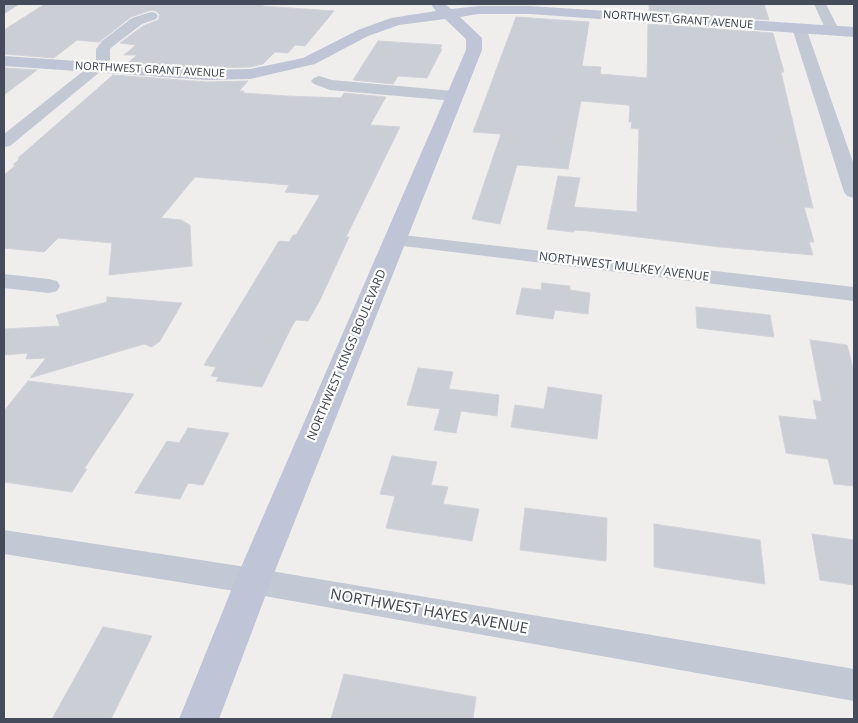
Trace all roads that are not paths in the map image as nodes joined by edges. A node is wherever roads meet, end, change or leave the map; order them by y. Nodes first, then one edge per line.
1 (14, 4) edge
2 (820, 4) edge
3 (442, 9) edge
4 (4, 10) edge
5 (151, 16) dead end
6 (798, 28) junction
7 (832, 30) junction
8 (854, 32) edge
9 (4, 61) edge
10 (96, 68) junction
11 (319, 81) dead end
12 (454, 96) junction
13 (4, 142) edge
14 (854, 192) edge
15 (394, 240) junction
16 (4, 281) edge
17 (49, 286) dead end
18 (854, 294) edge
19 (4, 542) edge
20 (252, 581) junction
21 (854, 685) edge
22 (198, 719) edge

1 - 4 street
2 - 7 street
3 - 6 main road, NORTHWEST GRANT AVENUE
3 - 10 main road, NORTHWEST GRANT AVENUE
3 - 12 main road, NORTHWEST KINGS BOULEVARD
5 - 10 street
6 - 7 main road, NORTHWEST GRANT AVENUE
6 - 14 street
7 - 8 main road, NORTHWEST GRANT AVENUE
9 - 10 main road, NORTHWEST GRANT AVENUE
10 - 13 street
11 - 12 street
12 - 15 main road, NORTHWEST KINGS BOULEVARD
15 - 18 street, NORTHWEST MULKEY AVENUE
15 - 20 main road, NORTHWEST KINGS BOULEVARD
16 - 17 street
19 - 20 street, NORTHWEST HAYES AVENUE
20 - 21 street, NORTHWEST HAYES AVENUE
20 - 22 main road, NORTHWEST KINGS BOULEVARD

